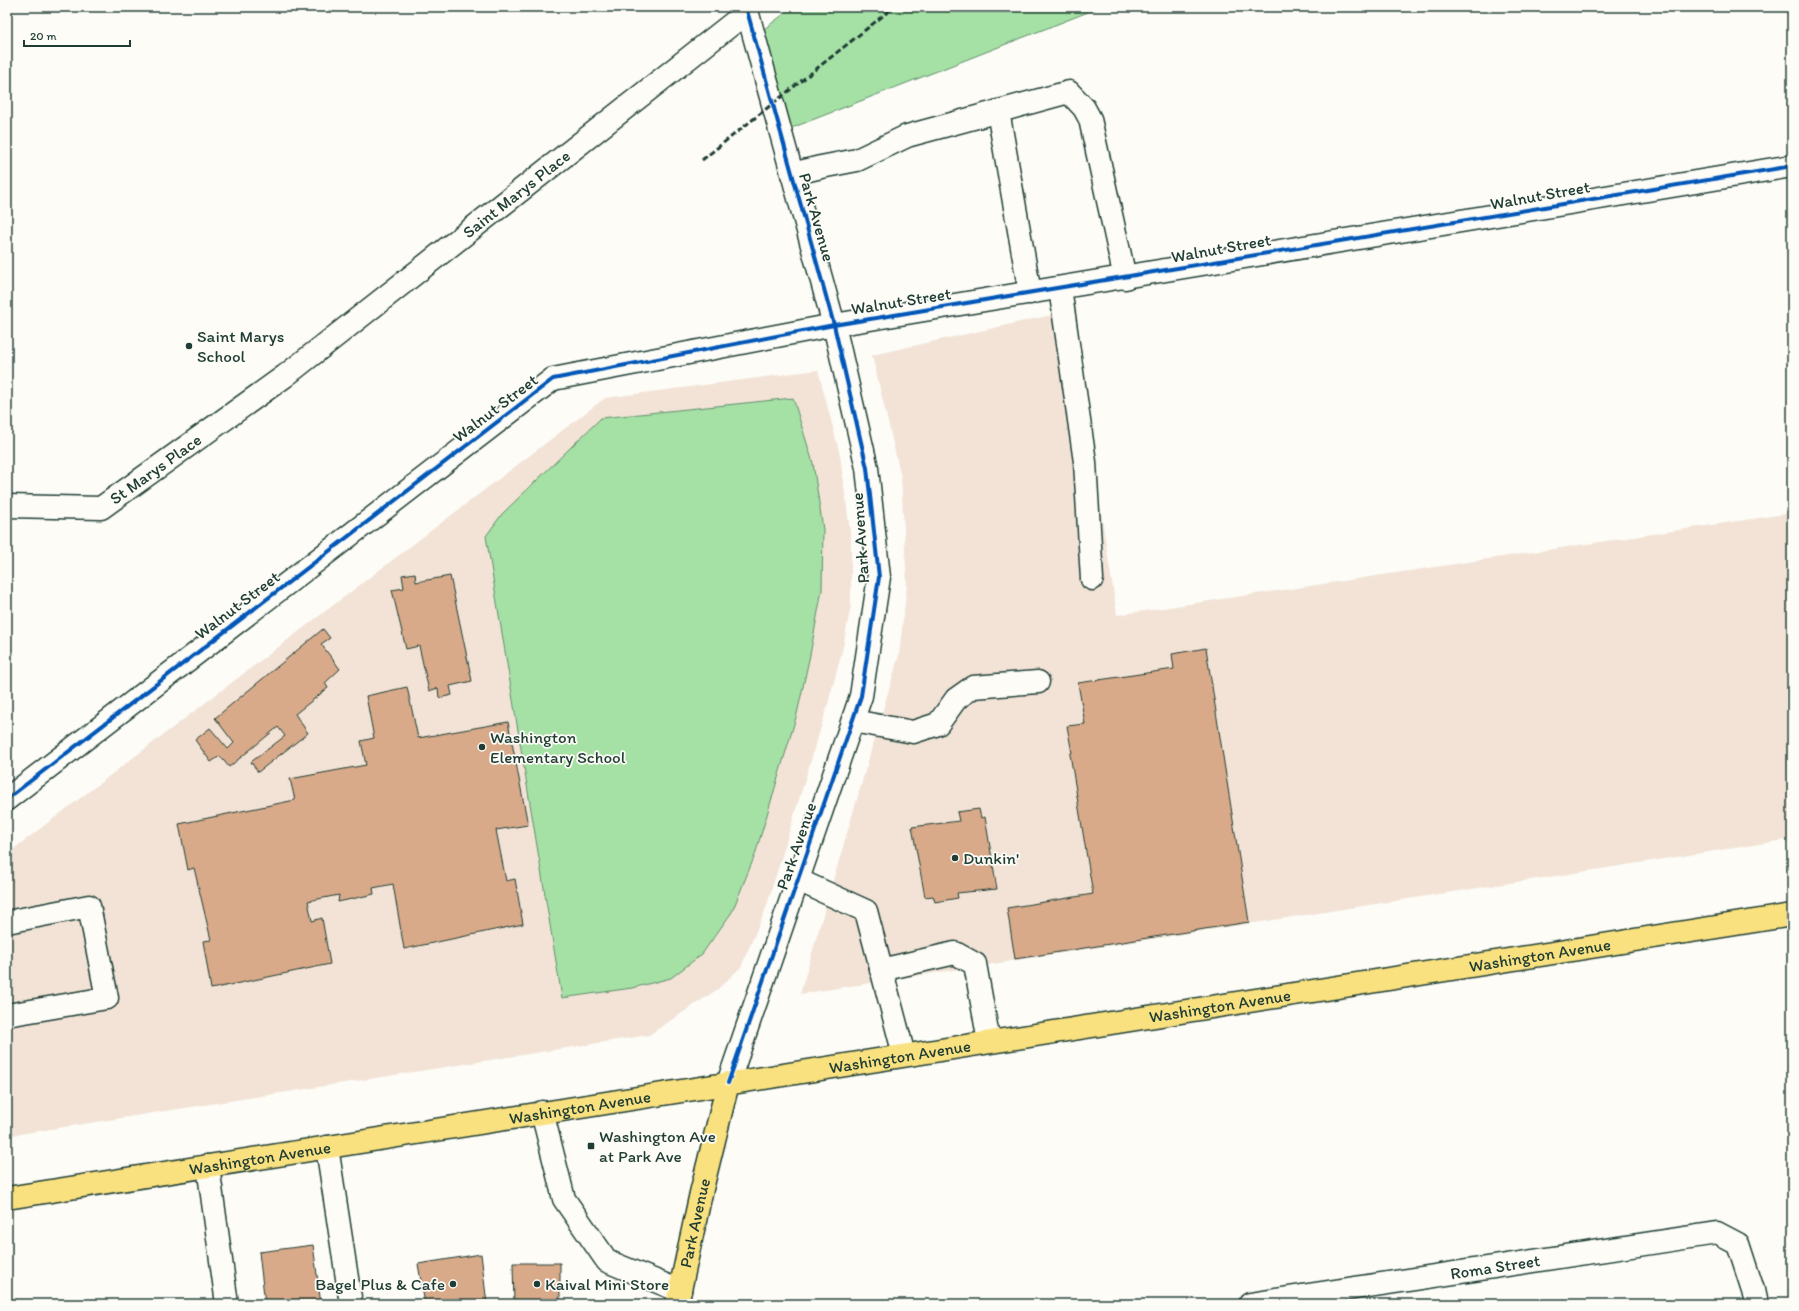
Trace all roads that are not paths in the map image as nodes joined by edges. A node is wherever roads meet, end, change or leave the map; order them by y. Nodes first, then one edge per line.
1 (746, 10) edge
2 (998, 111) junction
3 (1792, 166) edge
4 (792, 174) junction
5 (1125, 278) junction
6 (1060, 288) junction
7 (1030, 293) junction
8 (834, 325) junction
9 (285, 376) joint
10 (7, 506) edge
11 (1092, 578) dead end
12 (1038, 682) dead end
13 (853, 721) junction
14 (7, 799) edge
15 (798, 880) junction
16 (1792, 914) edge
17 (7, 922) edge
18 (881, 970) junction
19 (7, 1015) edge
20 (989, 1042) junction
21 (904, 1055) junction
22 (728, 1083) junction
23 (542, 1112) junction
24 (327, 1147) junction
25 (208, 1166) junction
26 (7, 1198) edge
27 (678, 1297) edge
28 (227, 1304) edge
29 (352, 1304) edge
30 (1250, 1304) edge
31 (1756, 1304) edge

1 - 4 street, Park Avenue
1 - 9 street, Saint Marys Place
2 - 4 street
2 - 5 street
2 - 7 street
3 - 5 street, Walnut Street
4 - 8 street, Park Avenue
5 - 6 street, Walnut Street
6 - 7 street, Walnut Street
6 - 11 street
7 - 8 street, Walnut Street
8 - 13 street, Park Avenue
8 - 14 street, Walnut Street
9 - 10 street, St Marys Place
12 - 13 street
13 - 15 street, Park Avenue
15 - 18 street
15 - 22 street, Park Avenue
16 - 20 main road, Washington Avenue
17 - 19 street
18 - 20 street
18 - 21 street
20 - 21 main road, Washington Avenue
21 - 22 main road, Washington Avenue
22 - 23 main road, Washington Avenue
22 - 27 main road, Park Avenue
23 - 24 main road, Washington Avenue
23 - 27 street
24 - 25 main road, Washington Avenue
24 - 29 street
25 - 26 main road, Washington Avenue
25 - 28 street
30 - 31 street, Roma Street

